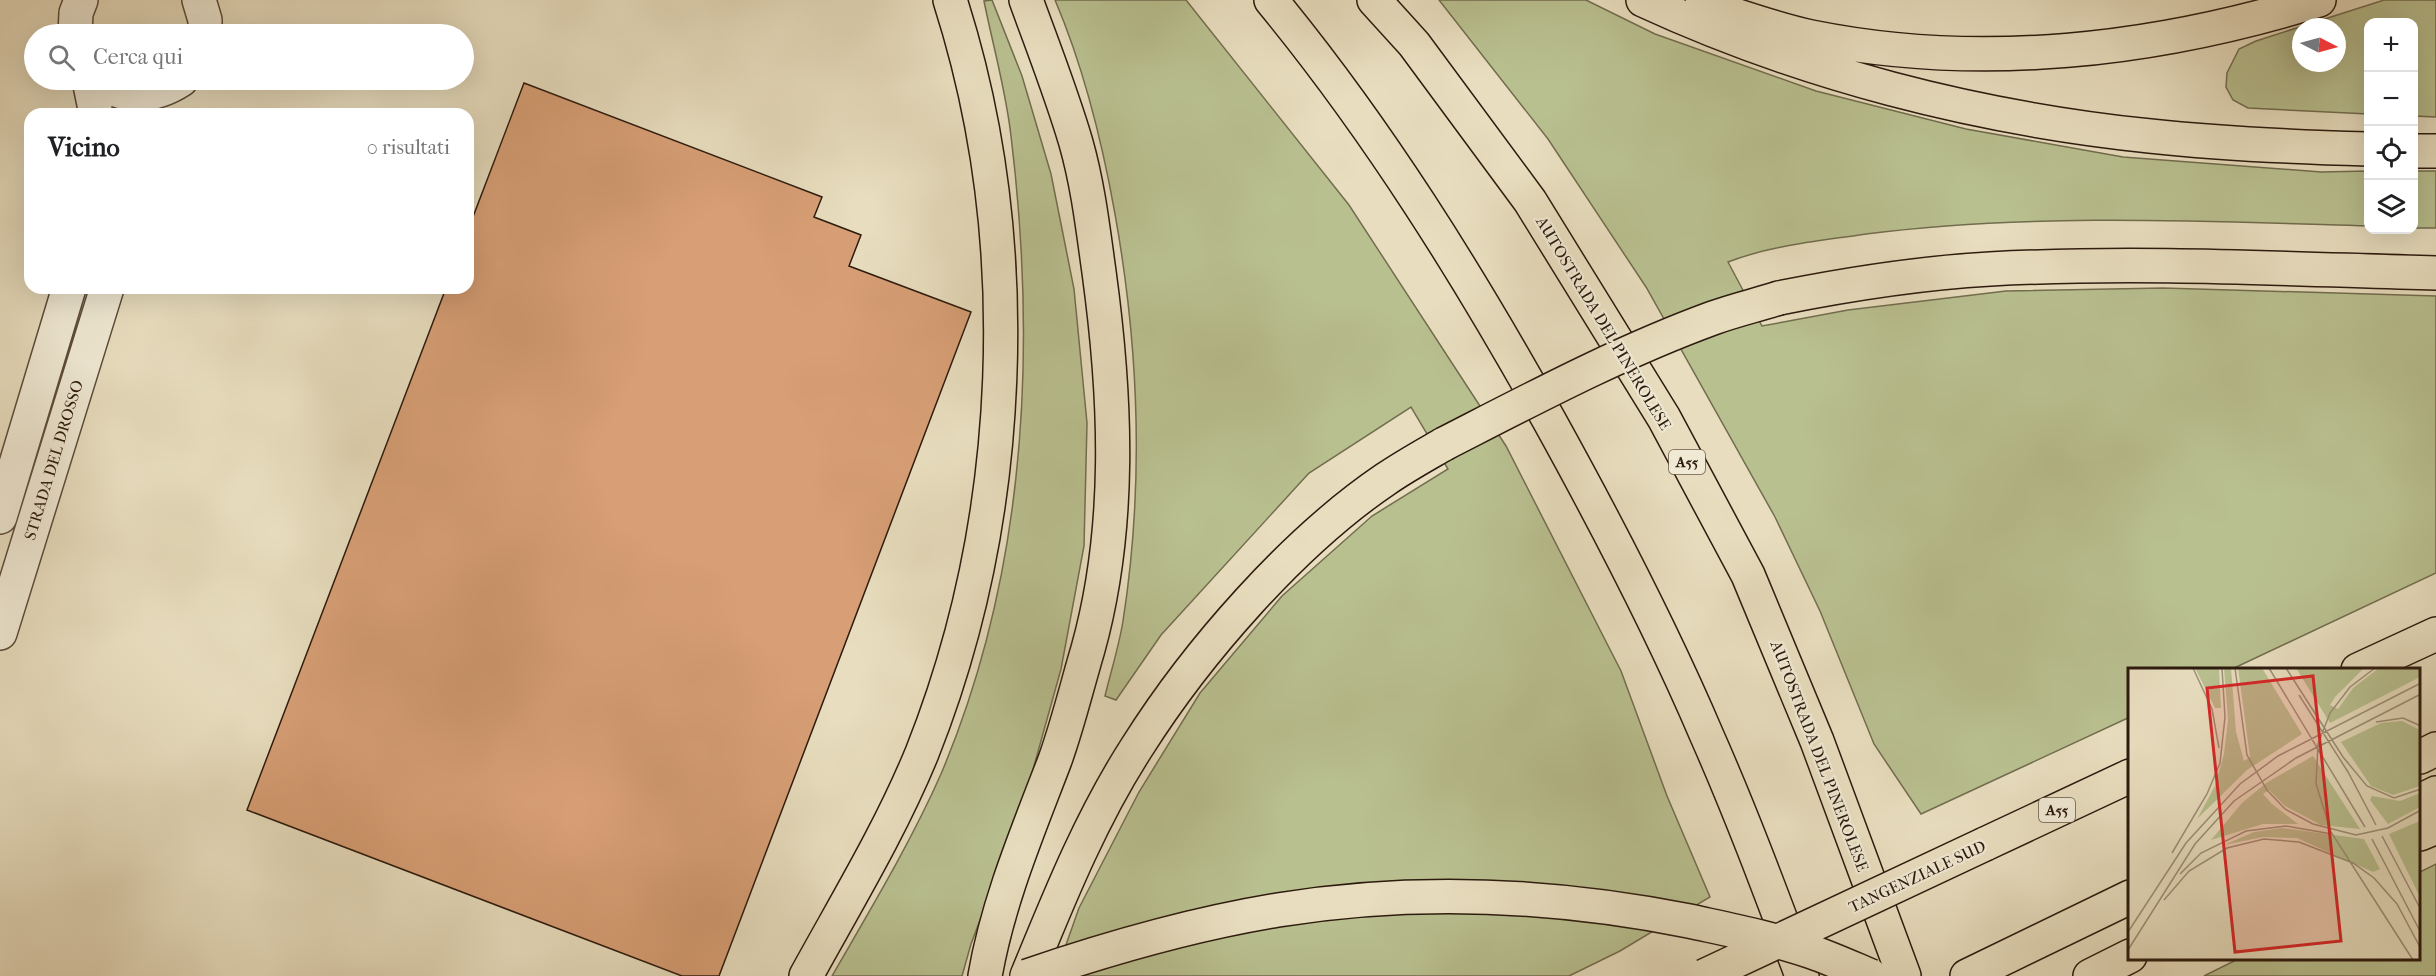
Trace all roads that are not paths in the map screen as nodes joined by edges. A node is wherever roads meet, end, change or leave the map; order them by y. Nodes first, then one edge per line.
1 (81, 0) edge
2 (199, 0) edge
3 (950, 0) edge
4 (1026, 0) edge
5 (1271, 0) edge
6 (1374, 0) edge
7 (1642, 0) edge
8 (1689, 0) edge
9 (2319, 0) edge
10 (75, 24) edge
11 (205, 24) edge
12 (91, 90) edge
13 (115, 90) edge
14 (171, 94) edge
15 (95, 108) edge
16 (2364, 149) edge
17 (2418, 151) edge
18 (2436, 151) edge
19 (2436, 273) edge
20 (67, 294) edge
21 (105, 294) edge
22 (0, 517) edge
23 (0, 633) edge
24 (2436, 634) edge
25 (2362, 668) edge
26 (2436, 749) edge
27 (2421, 756) edge
28 (2128, 777) edge
29 (2436, 793) edge
30 (2421, 800) edge
31 (2436, 827) edge
32 (2421, 834) edge
33 (1760, 867) junction
34 (2128, 898) edge
35 (2128, 957) edge
36 (806, 976) edge
37 (985, 976) edge
38 (1027, 976) edge
39 (1704, 976) edge
40 (1790, 976) edge
41 (1802, 976) edge
42 (1871, 976) edge
43 (1904, 976) edge
44 (1967, 976) edge
45 (2090, 976) edge

1 - 10 street
2 - 11 street
3 - 36 highway
4 - 37 highway
5 - 33 highway
6 - 43 highway, AUTOSTRADA DEL PINEROLESE / A55
7 - 16 highway
8 - 9 highway
12 - 15 street
13 - 14 street
17 - 18 highway
19 - 38 highway, bridge
20 - 22 street, STRADA DEL DROSSO
21 - 23 street, STRADA DEL DROSSO
24 - 25 highway
26 - 27 highway
28 - 39 highway, TANGENZIALE SUD / A55, bridge
29 - 30 highway
31 - 32 highway
33 - 40 highway
33 - 41 highway
34 - 44 highway
35 - 45 highway
38 - 42 highway, bridge

